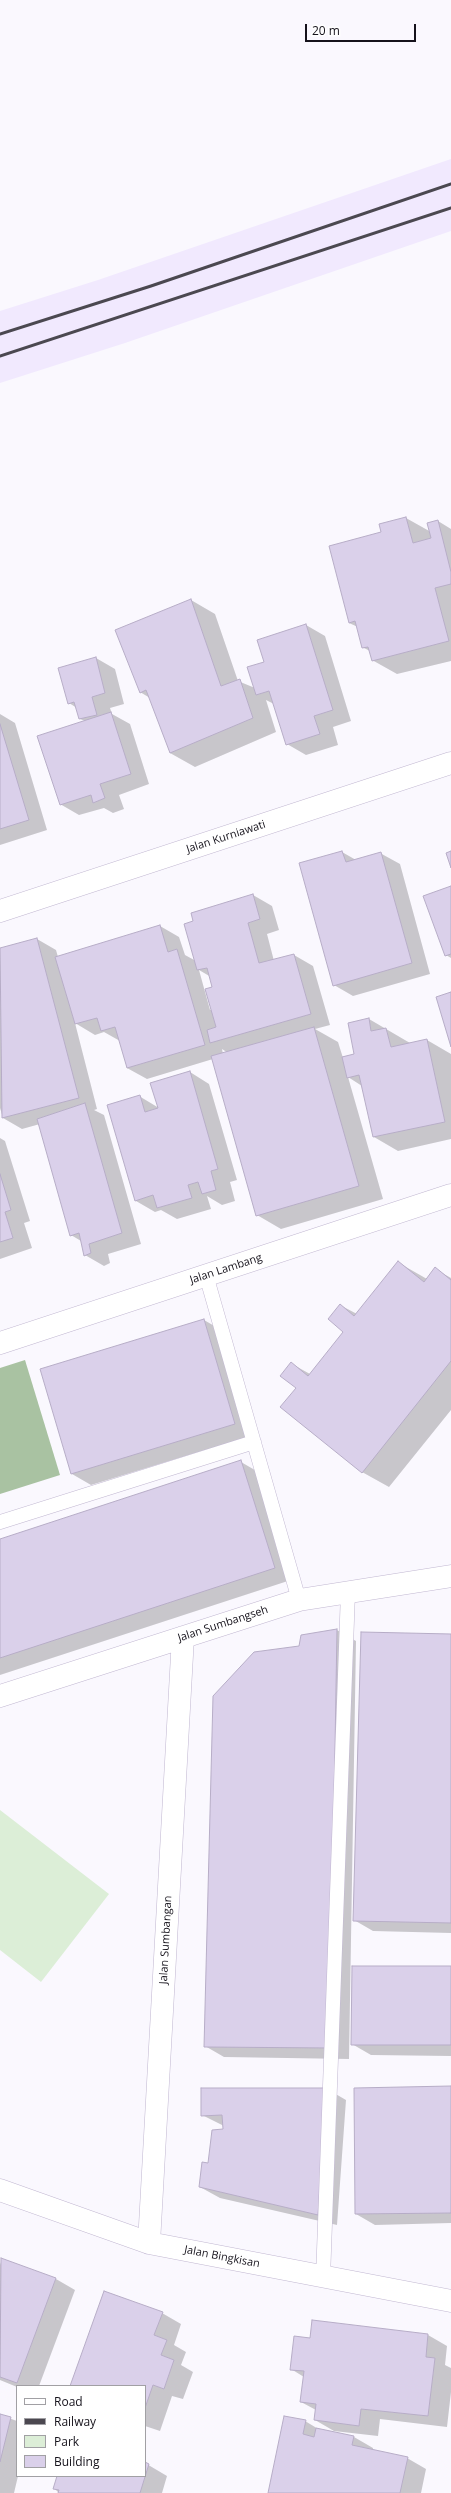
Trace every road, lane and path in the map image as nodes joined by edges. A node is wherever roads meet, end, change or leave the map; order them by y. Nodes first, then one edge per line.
1 (451, 764) edge
2 (0, 911) edge
3 (451, 1195) edge
4 (206, 1276) junction
5 (0, 1343) edge
6 (254, 1442) junction
7 (0, 1522) edge
8 (451, 1576) edge
9 (348, 1592) junction
10 (299, 1600) junction
11 (183, 1637) junction
12 (0, 1696) edge
13 (0, 2190) edge
14 (149, 2242) junction
15 (323, 2278) junction
16 (451, 2301) edge

1 - 2 street, Jalan Kurniawati
3 - 4 street, Jalan Lambang
4 - 5 street, Jalan Lambang
4 - 6 lane
6 - 7 lane
6 - 10 lane
8 - 9 street, Jalan Sumbangseh
9 - 10 street, Jalan Sumbangseh
9 - 15 lane
10 - 11 street, Jalan Sumbangseh
11 - 12 street, Jalan Sumbangseh
11 - 14 street, Jalan Sumbangan
13 - 14 street, Jalan Bingkisan
14 - 15 street, Jalan Bingkisan
15 - 16 street, Jalan Bingkisan

